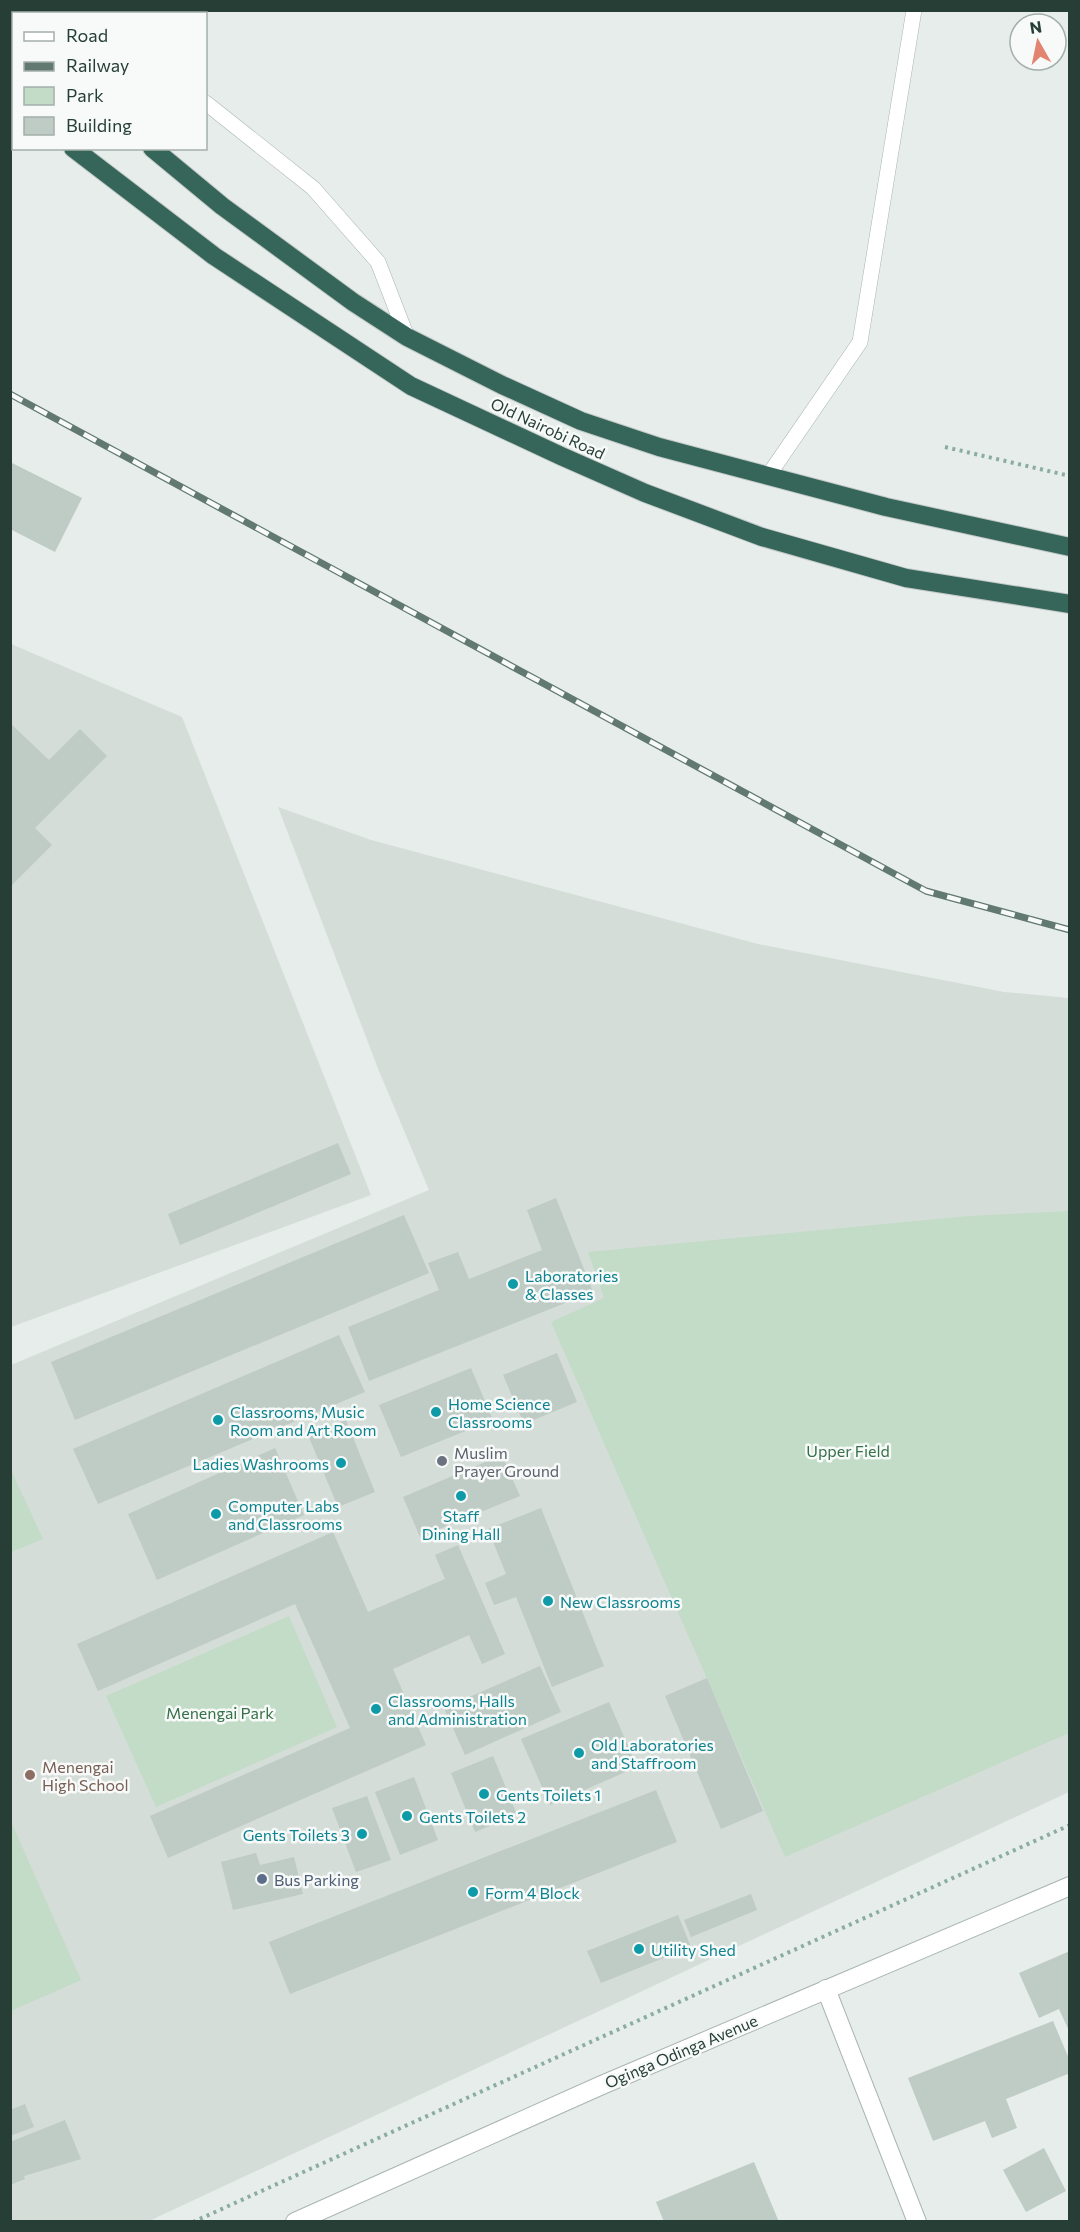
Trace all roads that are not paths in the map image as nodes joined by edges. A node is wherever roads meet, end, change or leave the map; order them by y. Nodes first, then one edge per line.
1 (914, 10) edge
2 (207, 105) edge
3 (76, 150) edge
4 (154, 150) edge
5 (407, 337) junction
6 (768, 477) junction
7 (1070, 547) edge
8 (1070, 604) edge
9 (1070, 1886) edge
10 (826, 1989) junction
11 (324, 2216) edge
12 (295, 2222) edge
13 (917, 2222) edge

1 - 6 lane
2 - 5 lane
3 - 8 highway, Old Nairobi Road
4 - 5 highway, Old Nairobi Road
5 - 6 highway, Old Nairobi Road
6 - 7 highway, Old Nairobi Road
9 - 10 street, Oginga Odinga Avenue
10 - 11 street, Oginga Odinga Avenue
10 - 13 street
11 - 12 street, Oginga Odinga Avenue

